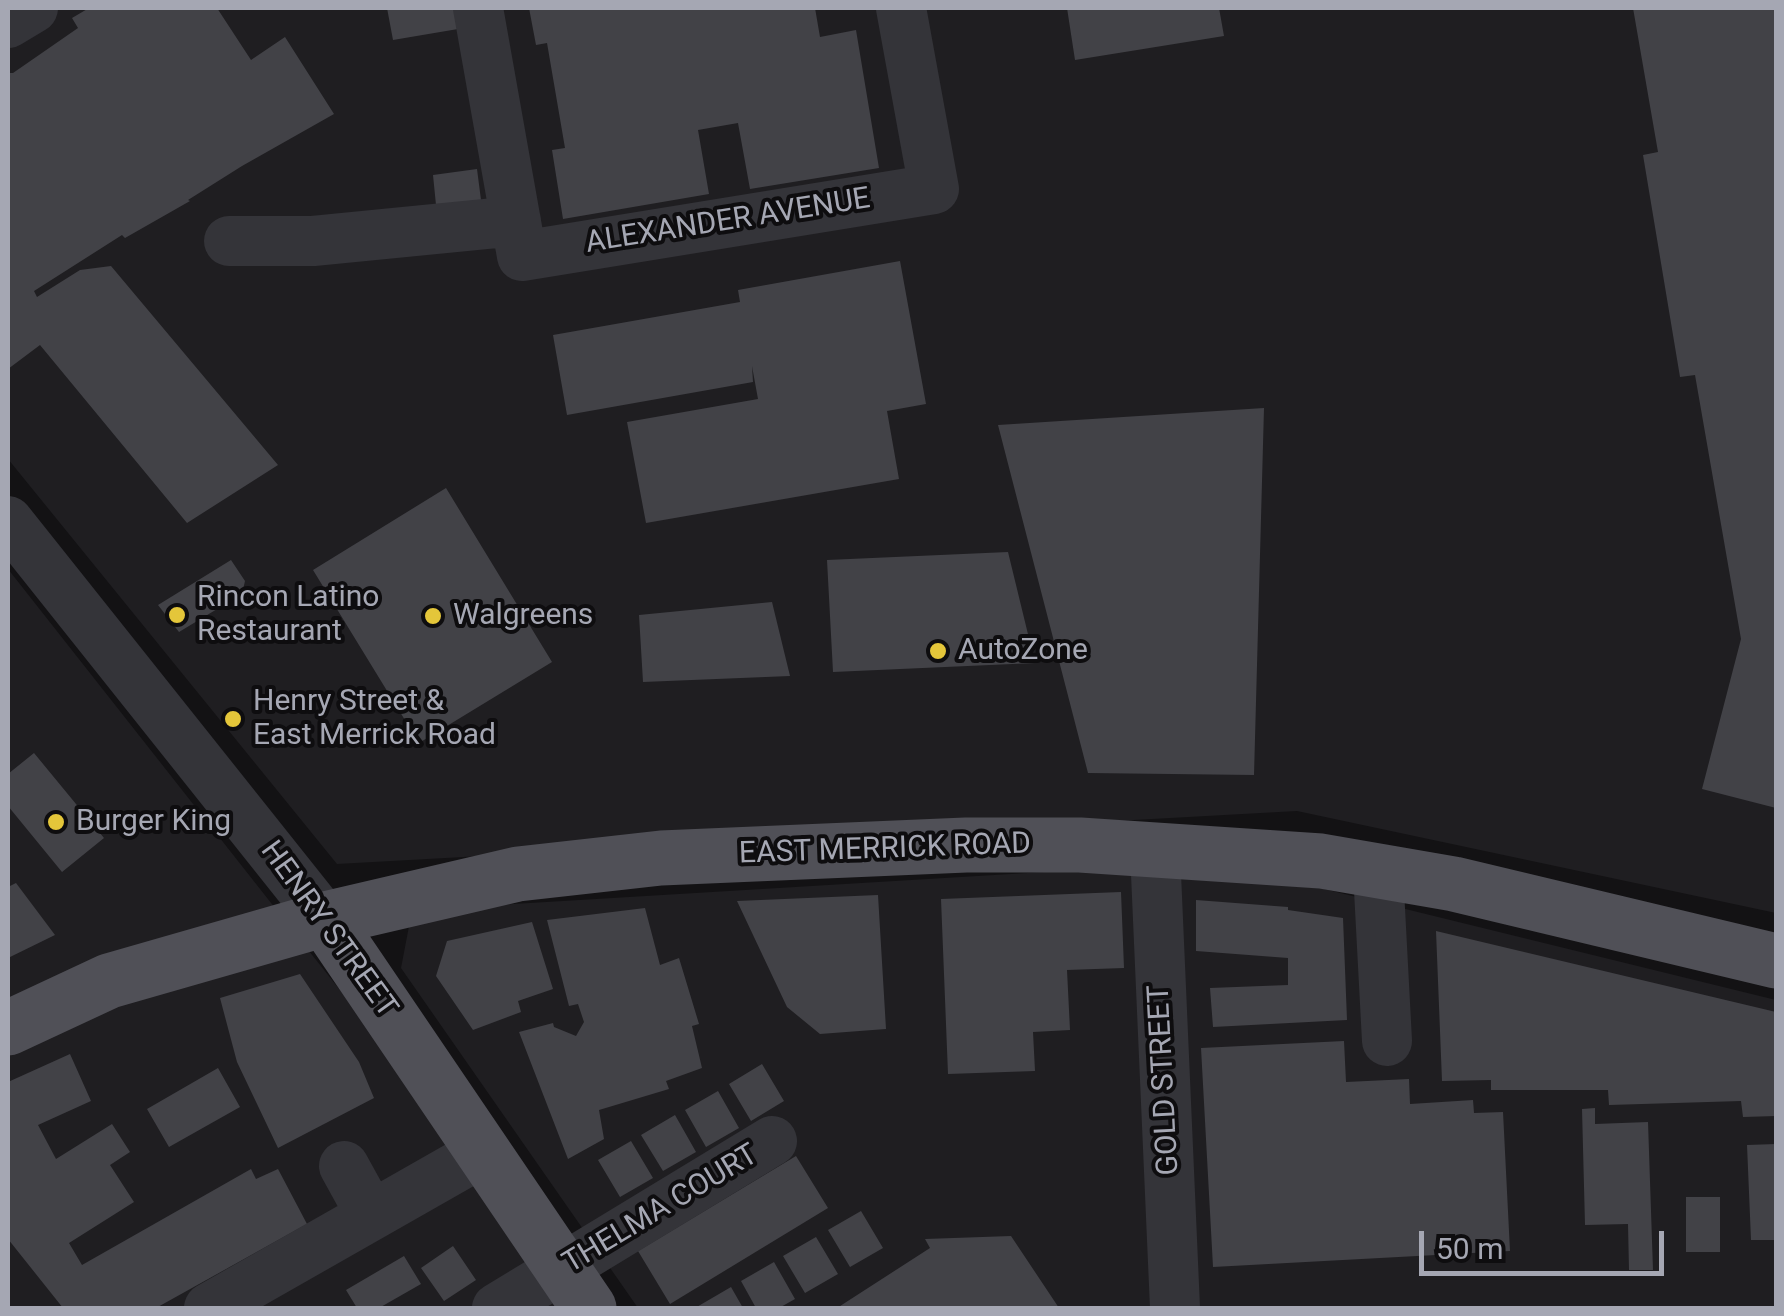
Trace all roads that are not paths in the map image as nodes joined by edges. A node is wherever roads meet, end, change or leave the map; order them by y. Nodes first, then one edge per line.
1 (33, 8) edge
2 (478, 8) edge
3 (901, 8) edge
4 (8, 23) edge
5 (519, 238) junction
6 (230, 240) dead end
7 (8, 521) edge
8 (1155, 851) junction
9 (1378, 871) junction
10 (325, 919) junction
11 (1776, 960) edge
12 (8, 1028) edge
13 (1387, 1040) dead end
14 (772, 1141) dead end
15 (483, 1152) junction
16 (344, 1166) dead end
17 (371, 1216) junction
18 (576, 1289) edge
19 (209, 1308) edge
20 (497, 1308) edge
21 (1176, 1308) edge

1 - 4 street
2 - 5 street
3 - 5 street, ALEXANDER AVENUE
5 - 6 street, ALEXANDER AVENUE
7 - 10 street, HENRY STREET
8 - 9 main road, EAST MERRICK ROAD
8 - 10 main road, EAST MERRICK ROAD
8 - 21 street, GOLD STREET
9 - 11 main road, EAST MERRICK ROAD
9 - 13 street
10 - 12 main road, EAST MERRICK ROAD
10 - 15 main road, HENRY STREET
14 - 18 street, THELMA COURT
15 - 17 street
15 - 18 main road, HENRY STREET
16 - 17 street
17 - 19 street
18 - 20 street, THELMA COURT

